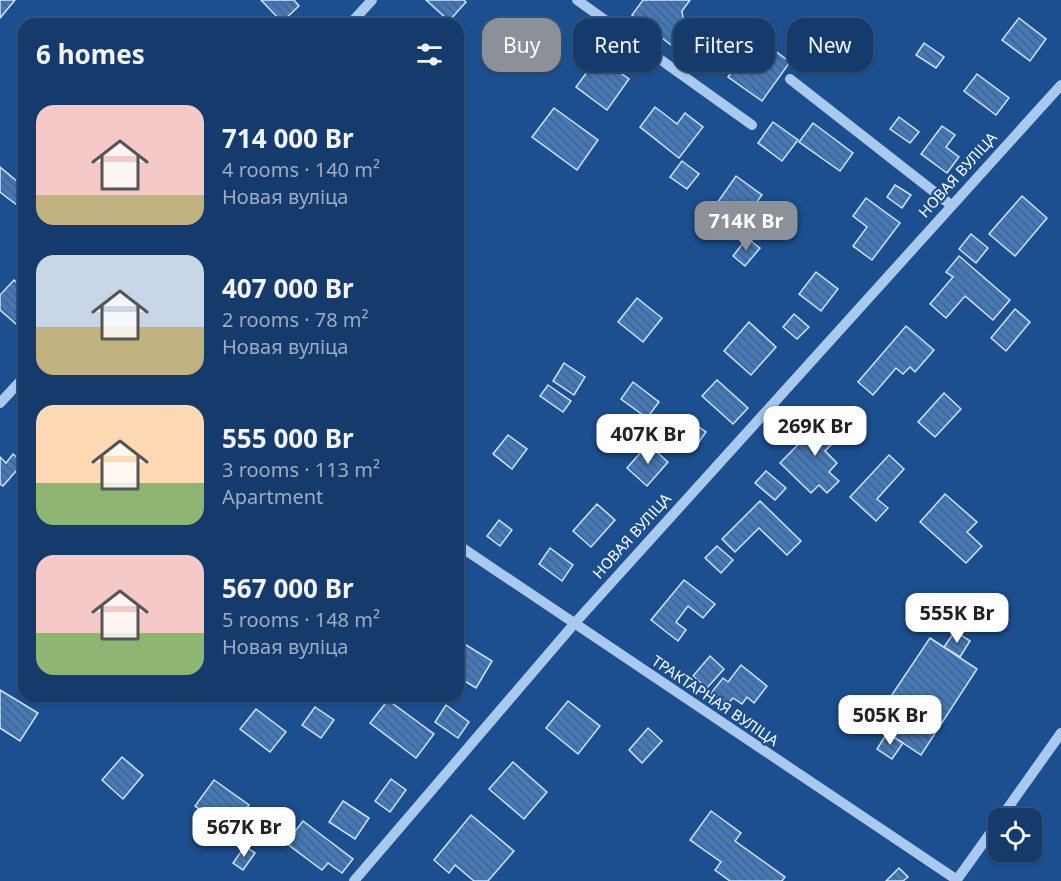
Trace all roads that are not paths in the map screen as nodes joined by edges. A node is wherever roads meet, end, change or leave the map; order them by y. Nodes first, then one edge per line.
1 (372, 0) edge
2 (577, 0) edge
3 (356, 18) edge
4 (790, 79) dead end
5 (1061, 85) edge
6 (752, 125) dead end
7 (951, 205) junction
8 (18, 384) edge
9 (0, 403) edge
10 (464, 549) edge
11 (574, 624) junction
12 (1061, 733) edge
13 (1008, 808) edge
14 (988, 837) edge
15 (354, 881) edge
16 (957, 881) edge

1 - 3 street
2 - 6 street
4 - 7 street
5 - 7 street, НОВАЯ ВУЛІЦА
7 - 11 street, НОВАЯ ВУЛІЦА
8 - 9 street
10 - 11 street, ТРАКТАРНАЯ ВУЛІЦА
11 - 15 street, НОВАЯ ВУЛІЦА
11 - 16 street, ТРАКТАРНАЯ ВУЛІЦА
12 - 13 street
14 - 16 street

